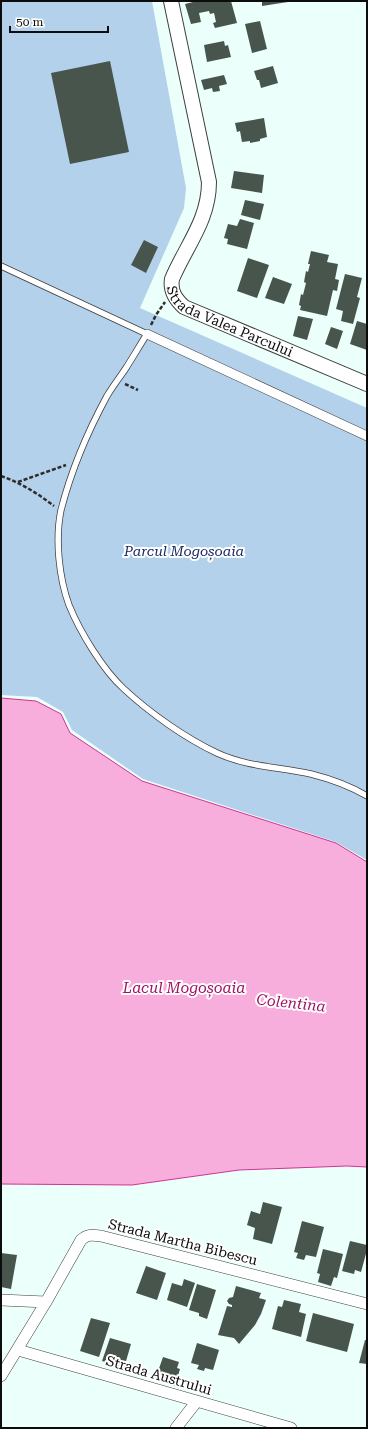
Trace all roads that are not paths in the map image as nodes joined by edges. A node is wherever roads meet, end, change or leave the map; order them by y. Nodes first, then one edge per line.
1 (171, 1) edge
2 (1, 266) edge
3 (147, 334) junction
4 (367, 384) edge
5 (367, 436) edge
6 (367, 796) edge
7 (1, 1300) edge
8 (46, 1302) junction
9 (367, 1304) edge
10 (18, 1350) junction
11 (1, 1376) edge
12 (197, 1401) junction
13 (176, 1428) edge
14 (291, 1428) edge

1 - 4 street, Strada Valea Parcului
2 - 3 lane
3 - 5 street
3 - 6 lane
7 - 8 street
8 - 9 street, Strada Martha Bibescu
8 - 10 street, Strada Martha Bibescu
10 - 11 street, Strada Martha Bibescu
10 - 12 street, Strada Austrului
12 - 13 street
12 - 14 street, Strada Austrului

